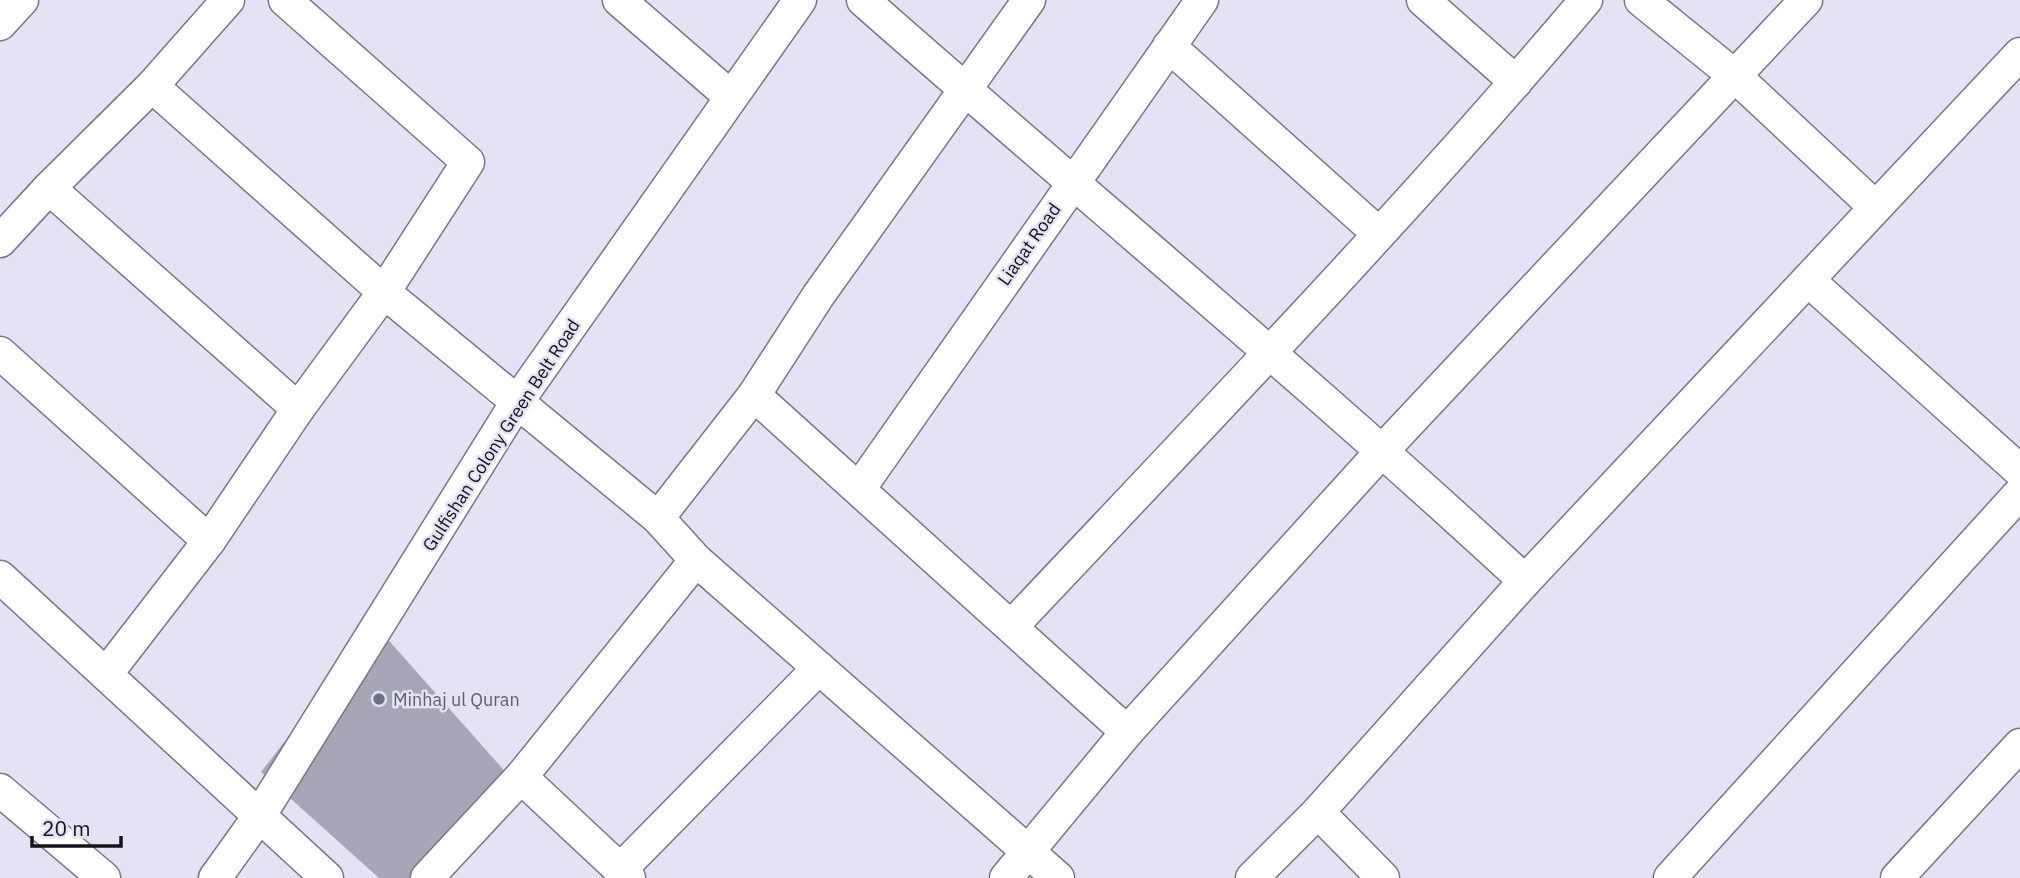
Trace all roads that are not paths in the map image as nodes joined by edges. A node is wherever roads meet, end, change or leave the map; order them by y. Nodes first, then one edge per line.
1 (22, 0) edge
2 (228, 0) edge
3 (285, 0) edge
4 (620, 0) edge
5 (800, 0) edge
6 (863, 0) edge
7 (1029, 0) edge
8 (1202, 0) edge
9 (1423, 0) edge
10 (1586, 0) edge
11 (1641, 0) edge
12 (1806, 0) edge
13 (0, 24) edge
14 (1169, 47) junction
15 (2018, 61) edge
16 (1736, 77) junction
17 (1516, 82) junction
18 (152, 86) junction
19 (965, 90) junction
20 (731, 97) junction
21 (1070, 184) junction
22 (49, 188) junction
23 (1875, 207) junction
24 (1378, 233) junction
25 (0, 241) edge
26 (1808, 280) junction
27 (384, 292) junction
28 (1270, 351) junction
29 (0, 353) edge
30 (754, 395) junction
31 (517, 402) junction
32 (298, 409) junction
33 (1383, 450) junction
34 (2020, 471) edge
35 (859, 489) junction
36 (2020, 493) edge
37 (658, 519) junction
38 (209, 541) junction
39 (696, 560) junction
40 (0, 577) edge
41 (1525, 581) junction
42 (1012, 626) junction
43 (819, 668) junction
44 (107, 673) junction
45 (1127, 732) junction
46 (2020, 745) edge
47 (521, 777) junction
48 (4, 805) edge
49 (1318, 812) junction
50 (258, 818) junction
51 (1028, 852) junction
52 (624, 874) edge
53 (104, 878) edge
54 (215, 878) edge
55 (327, 878) edge
56 (427, 878) edge
57 (1006, 878) edge
58 (1058, 878) edge
59 (1252, 878) edge
60 (1383, 878) edge
61 (1670, 878) edge
62 (1897, 878) edge

1 - 13 street
2 - 18 street
3 - 27 street
4 - 20 street
5 - 20 street, Gulfishan Colony Green Belt Road
6 - 19 street
7 - 19 street
8 - 14 street, Liaqat Road
9 - 17 street
10 - 17 street
11 - 16 street
12 - 16 street
14 - 21 street, Liaqat Road
14 - 24 street
15 - 23 street
16 - 23 street
16 - 33 street
17 - 24 street
18 - 22 street
18 - 27 street
19 - 21 street
19 - 30 street
20 - 31 street, Gulfishan Colony Green Belt Road
21 - 28 street
21 - 35 street, Liaqat Road
22 - 25 street
22 - 32 street
23 - 26 street
24 - 28 street
26 - 34 street
26 - 41 street
27 - 31 street
27 - 32 street
28 - 33 street
28 - 42 street
29 - 38 street
30 - 35 street
30 - 37 street
31 - 37 street
31 - 50 street, Gulfishan Colony Green Belt Road
32 - 38 street
33 - 41 street
33 - 45 street
35 - 42 street
36 - 61 street
37 - 39 street
38 - 44 street
39 - 43 street
39 - 47 street
40 - 44 street
41 - 49 street
42 - 45 street
43 - 51 street
43 - 52 street
44 - 50 street
45 - 51 street
46 - 62 street
47 - 52 street
47 - 56 street
48 - 53 street
49 - 59 street
49 - 60 street
50 - 54 street, Gulfishan Colony Green Belt Road
50 - 55 street
51 - 57 street
51 - 58 street

